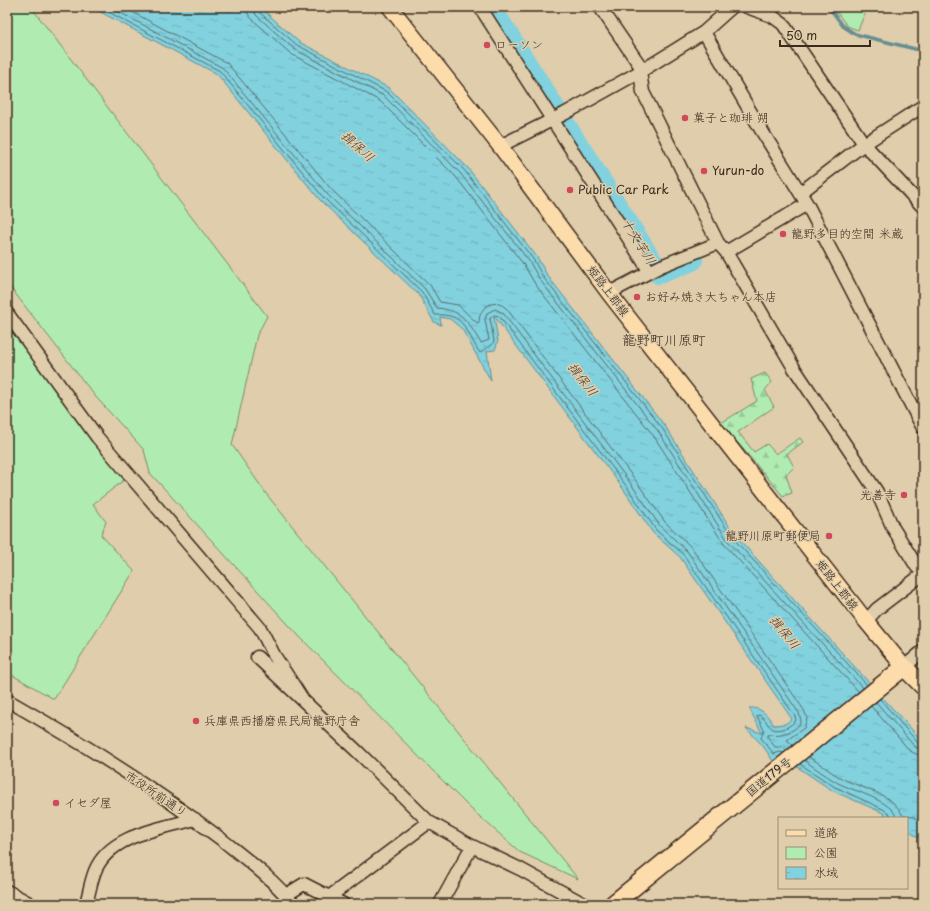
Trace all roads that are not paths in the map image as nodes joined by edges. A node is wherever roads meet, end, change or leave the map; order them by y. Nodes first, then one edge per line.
1 (390, 7) edge
2 (480, 7) edge
3 (600, 7) edge
4 (732, 7) edge
5 (747, 7) edge
6 (704, 32) junction
7 (642, 71) junction
8 (923, 106) edge
9 (553, 120) junction
10 (864, 144) junction
11 (500, 146) junction
12 (804, 198) junction
13 (923, 207) edge
14 (722, 248) junction
15 (650, 272) junction
16 (609, 292) junction
17 (7, 313) edge
18 (923, 428) edge
19 (923, 572) edge
20 (866, 621) junction
21 (923, 651) edge
22 (257, 657) dead end
23 (904, 667) junction
24 (923, 686) edge
25 (7, 700) edge
26 (303, 700) junction
27 (195, 819) junction
28 (429, 822) junction
29 (472, 846) junction
30 (7, 891) edge
31 (329, 897) junction
32 (290, 899) edge
33 (31, 904) edge
34 (86, 904) edge
35 (343, 904) edge
36 (440, 904) edge
37 (584, 904) edge
38 (613, 904) edge

1 - 11 main road, 姫路上郡線
2 - 9 street
3 - 7 street
4 - 6 street
5 - 10 street
6 - 7 street
6 - 12 street
7 - 9 street
7 - 14 street
8 - 10 street
9 - 11 street
9 - 15 street
10 - 12 street
10 - 13 street
11 - 16 main road, 姫路上郡線
12 - 14 street
12 - 18 street
14 - 15 street
14 - 19 street
15 - 16 street
16 - 20 main road, 姫路上郡線
17 - 26 street
19 - 20 street
20 - 23 main road, 姫路上郡線
21 - 23 street
22 - 26 street
23 - 24 highway
23 - 38 highway, 国道179号
25 - 27 street, 市役所前通り
26 - 28 street
27 - 32 street, 市役所前通り
27 - 34 street
28 - 29 street
28 - 31 street
29 - 36 street
29 - 37 street
30 - 33 street
31 - 32 street
31 - 35 street

